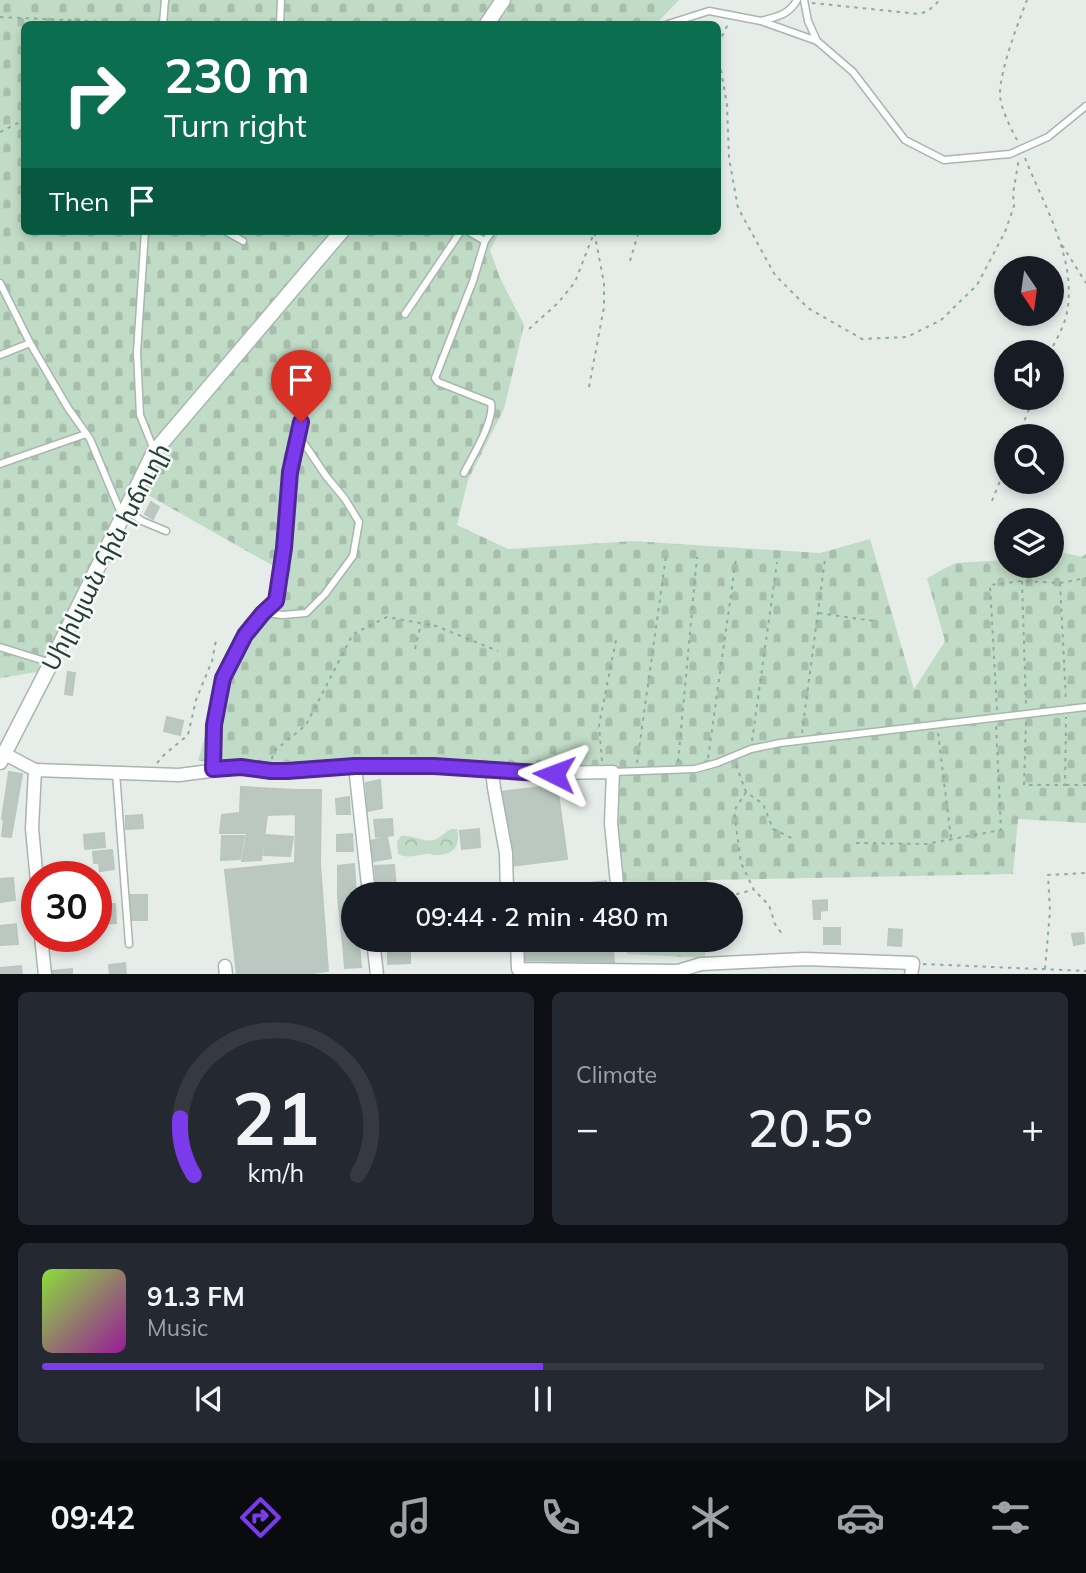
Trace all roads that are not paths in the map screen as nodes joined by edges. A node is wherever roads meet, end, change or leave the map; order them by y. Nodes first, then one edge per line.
1 (165, 0) edge
2 (281, 0) edge
3 (503, 0) edge
4 (801, 1) edge
5 (761, 20) junction
6 (163, 21) edge
7 (280, 21) edge
8 (489, 21) edge
9 (677, 21) edge
10 (817, 41) junction
11 (1086, 106) edge
12 (145, 235) edge
13 (232, 235) edge
14 (339, 235) edge
15 (458, 235) edge
16 (474, 235) edge
17 (489, 235) edge
18 (243, 241) dead end
19 (485, 241) junction
20 (0, 283) edge
21 (405, 314) dead end
22 (30, 343) junction
23 (0, 355) edge
24 (303, 407) dead end
25 (86, 434) junction
26 (299, 436) junction
27 (154, 452) junction
28 (0, 464) edge
29 (464, 473) dead end
30 (125, 514) junction
31 (166, 531) dead end
32 (263, 613) junction
33 (0, 647) edge
34 (51, 663) junction
35 (1086, 707) edge
36 (0, 738) edge
37 (2, 758) edge
38 (355, 766) junction
39 (213, 769) junction
40 (35, 770) junction
41 (492, 770) junction
42 (608, 772) junction
43 (116, 773) junction
44 (35, 861) edge
45 (368, 882) edge
46 (507, 882) edge
47 (617, 882) edge
48 (129, 944) dead end
49 (43, 952) edge
50 (374, 952) edge
51 (518, 952) edge
52 (701, 969) edge
53 (912, 969) edge
54 (519, 972) edge
55 (533, 972) edge
56 (45, 974) edge
57 (377, 974) edge

1 - 6 lane
2 - 7 lane
3 - 8 street
4 - 5 lane
4 - 10 lane
5 - 9 lane
5 - 10 lane
10 - 11 lane
12 - 27 lane
13 - 18 lane
14 - 27 street, Սիլիկյան հին խճուղի
15 - 21 lane
16 - 19 lane
17 - 19 lane
19 - 29 lane
20 - 22 lane
22 - 23 lane
22 - 25 lane
24 - 26 lane
25 - 28 lane
25 - 30 lane
26 - 32 lane
26 - 32 lane
27 - 30 street, Սիլիկյան հին խճուղի
30 - 31 lane
30 - 34 street, Սիլիկյան հին խճուղի
32 - 39 lane
33 - 34 lane
34 - 37 street, Սիլիկյան հին խճուղի
35 - 42 lane
36 - 37 street
37 - 40 street
38 - 39 street
38 - 41 street
38 - 45 street
39 - 43 street
40 - 43 street
40 - 44 street
41 - 42 street
41 - 46 street
42 - 47 street
43 - 48 lane
49 - 56 street
50 - 57 street
51 - 54 street
52 - 53 street
52 - 55 street
54 - 55 street

